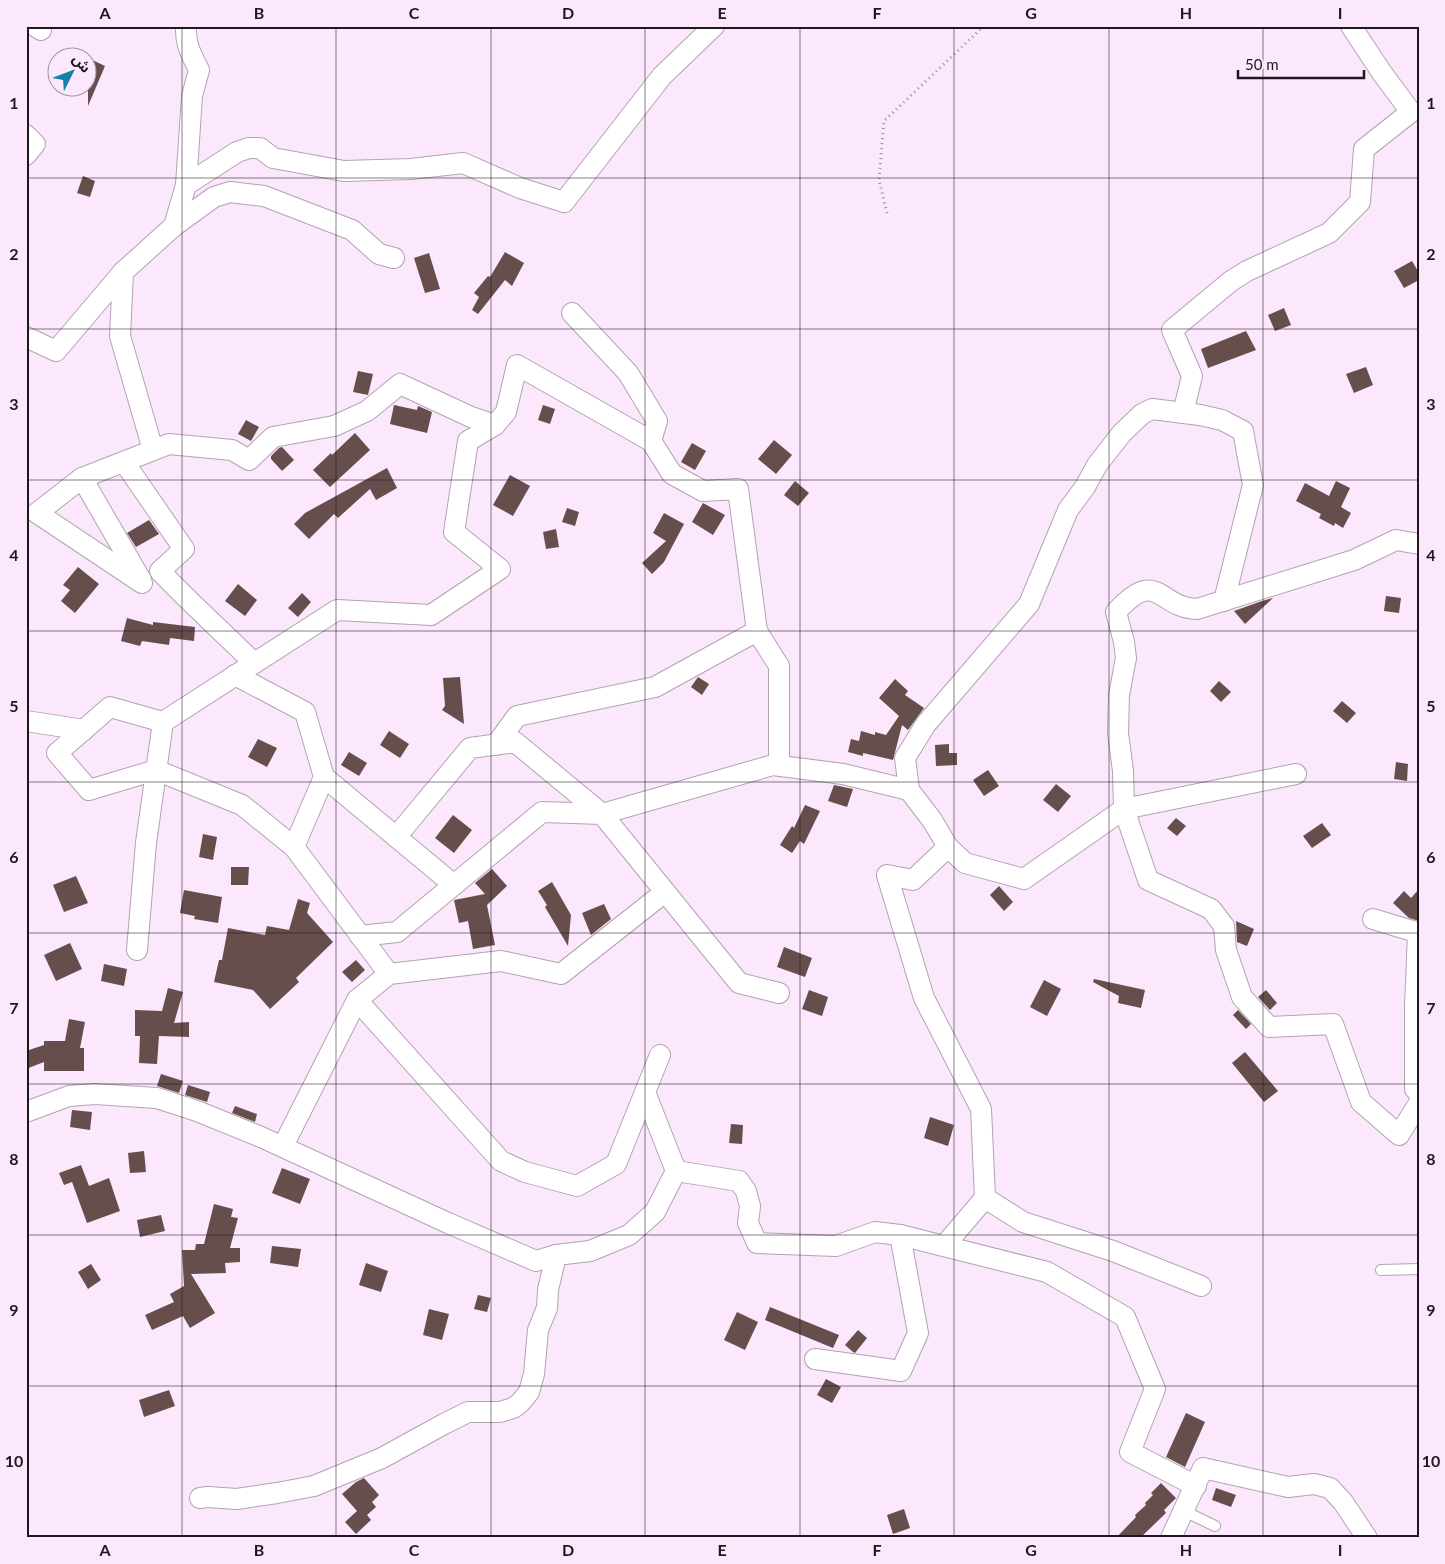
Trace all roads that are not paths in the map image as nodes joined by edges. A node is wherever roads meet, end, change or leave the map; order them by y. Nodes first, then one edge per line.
1 (186, 26) edge
2 (714, 26) edge
3 (1351, 26) edge
4 (26, 135) edge
5 (26, 155) edge
6 (186, 185) junction
7 (174, 226) junction
8 (394, 258) dead end
9 (123, 272) junction
10 (572, 313) dead end
11 (26, 337) edge
12 (1183, 413) junction
13 (495, 425) junction
14 (651, 441) junction
15 (153, 450) junction
16 (124, 462) junction
17 (82, 478) junction
18 (32, 509) edge
19 (1419, 544) edge
20 (160, 571) junction
21 (142, 583) junction
22 (1224, 601) junction
23 (758, 631) junction
24 (254, 663) junction
25 (235, 675) junction
26 (26, 721) edge
27 (163, 722) junction
28 (84, 730) junction
29 (496, 745) junction
30 (779, 765) junction
31 (156, 770) junction
32 (1296, 774) dead end
33 (324, 777) junction
34 (909, 790) junction
35 (1124, 809) junction
36 (602, 814) junction
37 (396, 837) junction
38 (294, 847) junction
39 (948, 847) junction
40 (454, 885) junction
41 (665, 892) junction
42 (1373, 919) dead end
43 (1418, 933) edge
44 (360, 936) junction
45 (137, 950) dead end
46 (389, 974) junction
47 (779, 993) dead end
48 (357, 1000) junction
49 (660, 1056) dead end
50 (645, 1092) junction
51 (1419, 1093) edge
52 (1419, 1103) edge
53 (26, 1112) edge
54 (283, 1146) junction
55 (676, 1171) junction
56 (985, 1198) junction
57 (900, 1235) junction
58 (944, 1246) junction
59 (556, 1255) junction
60 (1419, 1269) edge
61 (1381, 1270) dead end
62 (1201, 1286) dead end
63 (815, 1359) dead end
64 (1196, 1486) junction
65 (200, 1498) dead end
66 (1184, 1511) junction
67 (1215, 1526) dead end
68 (1171, 1538) edge
69 (1367, 1538) edge

1 - 6 street
2 - 6 street
3 - 12 street
4 - 5 street
6 - 7 street
7 - 8 street
7 - 9 street
9 - 11 street
9 - 15 street
10 - 14 street
12 - 22 street
12 - 34 street
13 - 14 street
13 - 15 street
13 - 24 street
14 - 23 street
15 - 16 street
16 - 17 street
16 - 20 street
17 - 18 street
17 - 21 street
18 - 21 street
19 - 22 street
20 - 21 street
20 - 24 street
22 - 35 street
23 - 29 street
23 - 30 street
24 - 25 street
25 - 27 street
25 - 33 street
26 - 28 street
27 - 28 street
27 - 31 street
28 - 31 street
29 - 36 street
29 - 37 street
30 - 34 street
30 - 36 street
31 - 38 street
31 - 45 street
32 - 35 street
33 - 37 street
33 - 38 street
34 - 39 street
35 - 39 street
35 - 52 street
36 - 40 street
36 - 41 street
37 - 40 street
38 - 44 street
39 - 56 street
40 - 44 street
41 - 46 street
41 - 47 street
42 - 43 street
43 - 51 street
44 - 46 street
46 - 48 street
48 - 50 street
48 - 54 street
49 - 50 street
50 - 55 street
53 - 54 street
54 - 59 street
55 - 57 street
55 - 59 street
56 - 58 street
56 - 62 street
57 - 58 street
57 - 63 street
58 - 64 street
59 - 65 street
60 - 61 lane
64 - 66 street
64 - 69 street
66 - 67 lane
66 - 68 street

